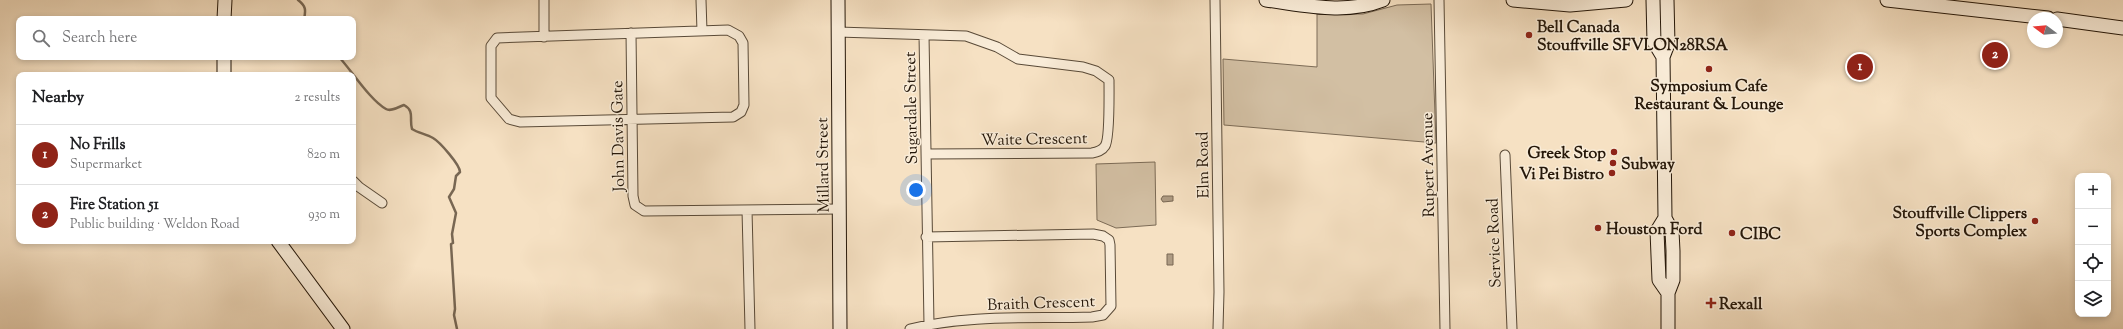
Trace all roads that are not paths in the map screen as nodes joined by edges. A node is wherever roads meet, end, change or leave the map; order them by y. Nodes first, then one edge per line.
1 (225, 0) edge
2 (544, 0) edge
3 (700, 0) edge
4 (838, 0) edge
5 (1215, 0) edge
6 (1266, 0) edge
7 (1383, 0) edge
8 (1439, 0) edge
9 (1513, 0) edge
10 (1626, 0) edge
11 (1653, 0) edge
12 (1667, 0) edge
13 (1887, 0) edge
14 (1333, 4) edge
15 (224, 16) edge
16 (2027, 16) edge
17 (2063, 20) edge
18 (2123, 28) edge
19 (702, 31) junction
20 (838, 32) junction
21 (631, 33) junction
22 (924, 35) junction
23 (544, 37) junction
24 (1663, 57) junction
25 (224, 60) edge
26 (224, 72) edge
27 (632, 119) junction
28 (926, 154) junction
29 (1505, 155) dead end
30 (356, 184) edge
31 (382, 203) dead end
32 (840, 209) junction
33 (747, 210) junction
34 (926, 237) junction
35 (280, 244) edge
36 (929, 324) junction
37 (343, 329) edge
38 (750, 329) edge
39 (840, 329) edge
40 (910, 329) edge
41 (1218, 329) edge
42 (1445, 329) edge
43 (1512, 329) edge
44 (1668, 329) edge

1 - 15 street
2 - 23 street
3 - 19 street
4 - 20 street, Millard Street
5 - 41 street, Elm Road
6 - 14 street
7 - 14 street
8 - 42 street, Rupert Avenue
9 - 10 street
11 - 24 street
12 - 24 street
13 - 16 street
17 - 18 street
19 - 21 street
19 - 27 street
20 - 22 street, Waite Crescent
20 - 32 street, Millard Street
21 - 23 street
21 - 27 street, John Davis Gate
22 - 28 street, Sugardale Street
22 - 28 street, Waite Crescent
23 - 27 street
24 - 44 street
25 - 26 street
27 - 33 street, John Davis Gate
28 - 34 street, Sugardale Street
29 - 43 street, Service Road
30 - 31 street
32 - 33 street, John Davis Gate
32 - 39 street, Millard Street
33 - 38 street
34 - 36 street, Sugardale Street
34 - 36 street, Braith Crescent
35 - 37 street
36 - 40 street, Braith Crescent

